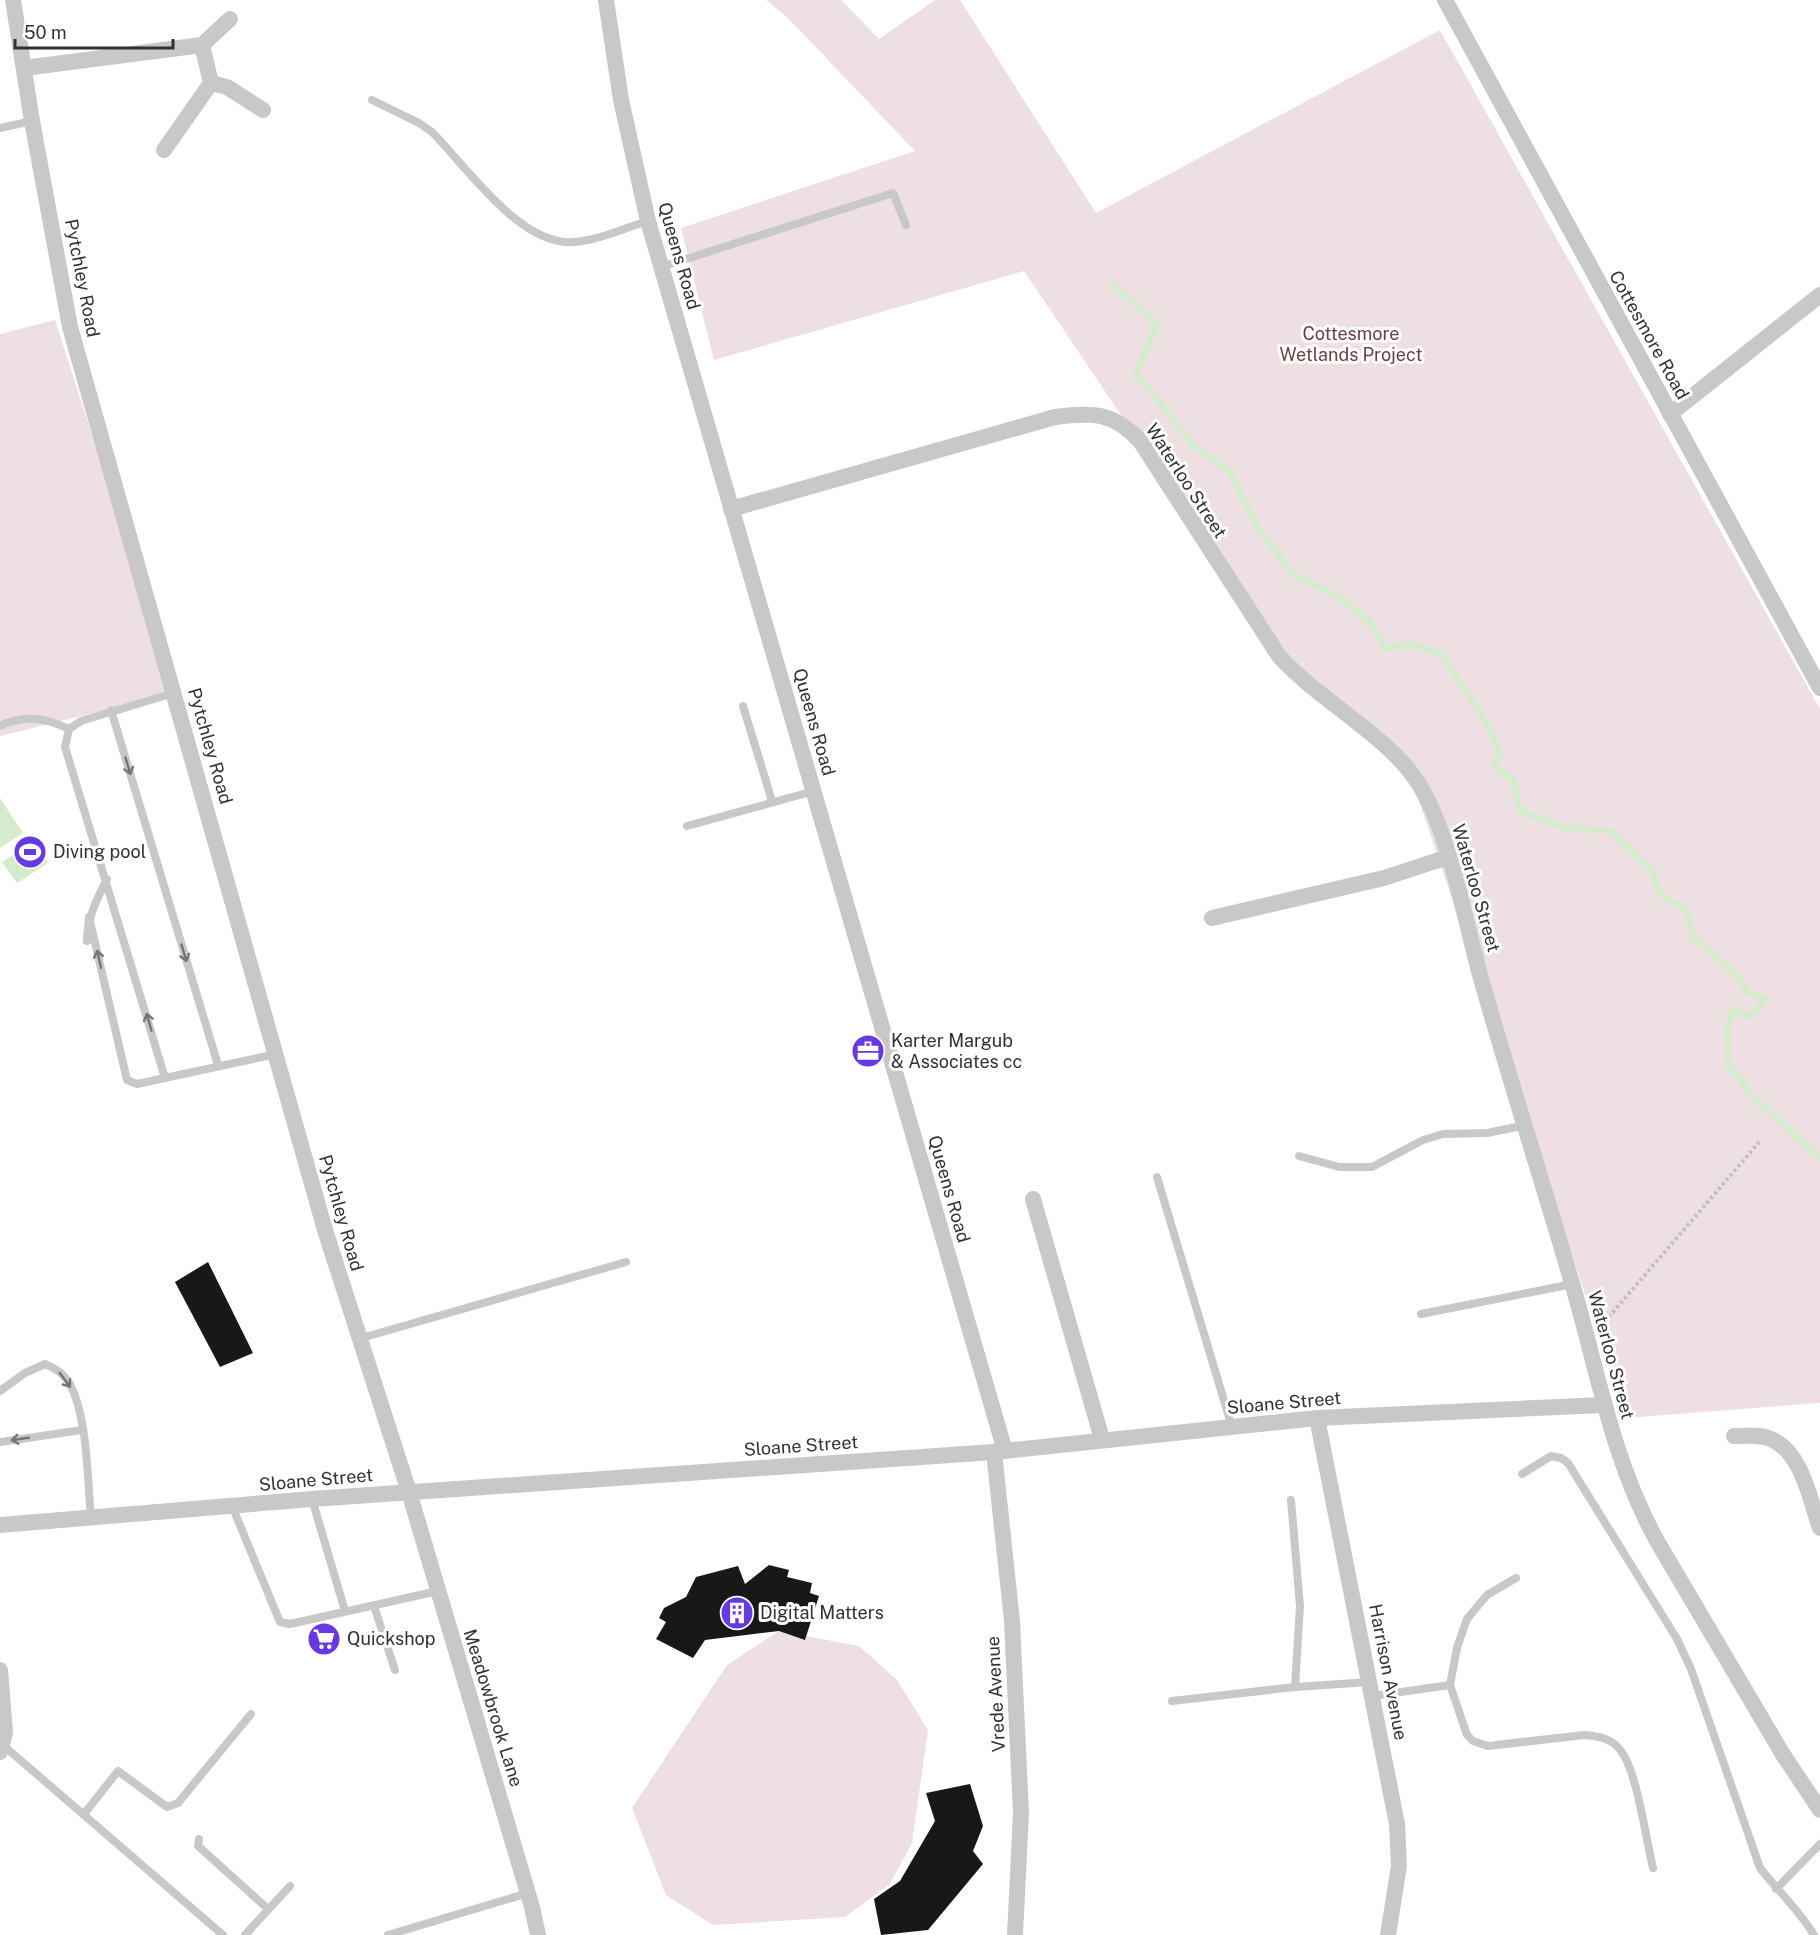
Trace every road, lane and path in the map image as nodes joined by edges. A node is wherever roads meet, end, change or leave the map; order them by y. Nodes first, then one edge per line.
1 (13, 0) edge
2 (606, 0) edge
3 (1445, 0) edge
4 (230, 19) dead end
5 (202, 45) junction
6 (24, 68) junction
7 (211, 83) junction
8 (372, 100) dead end
9 (263, 110) dead end
10 (32, 121) junction
11 (0, 128) edge
12 (164, 150) dead end
13 (648, 221) junction
14 (906, 225) dead end
15 (661, 267) junction
16 (1820, 295) edge
17 (1670, 414) junction
18 (731, 509) junction
19 (1820, 688) edge
20 (175, 693) junction
21 (743, 706) dead end
22 (111, 710) junction
23 (0, 726) edge
24 (69, 729) junction
25 (814, 791) junction
26 (771, 801) junction
27 (687, 826) dead end
28 (1448, 857) junction
29 (106, 879) junction
30 (1212, 918) dead end
31 (276, 1054) junction
32 (218, 1065) junction
33 (165, 1078) junction
34 (1522, 1126) junction
35 (1761, 1140) dead end
36 (1299, 1156) dead end
37 (1157, 1177) dead end
38 (1033, 1199) dead end
39 (626, 1262) dead end
40 (1573, 1284) junction
41 (1421, 1314) dead end
42 (358, 1339) junction
43 (1587, 1341) junction
44 (0, 1391) edge
45 (1603, 1405) junction
46 (1317, 1418) junction
47 (1232, 1427) junction
48 (82, 1430) junction
49 (1734, 1436) dead end
50 (1102, 1439) junction
51 (0, 1442) edge
52 (1000, 1452) junction
53 (1522, 1474) dead end
54 (409, 1492) junction
55 (312, 1499) junction
56 (1291, 1500) dead end
57 (232, 1506) junction
58 (92, 1518) junction
59 (0, 1525) edge
60 (1820, 1528) edge
61 (1516, 1578) dead end
62 (438, 1591) junction
63 (374, 1606) junction
64 (345, 1611) junction
65 (0, 1670) edge
66 (395, 1670) dead end
67 (1450, 1684) junction
68 (1295, 1687) junction
69 (1371, 1689) junction
70 (1173, 1701) dead end
71 (251, 1714) dead end
72 (2, 1749) edge
73 (1820, 1810) edge
74 (84, 1814) junction
75 (199, 1839) dead end
76 (1820, 1844) edge
77 (1653, 1868) dead end
78 (290, 1886) dead end
79 (1776, 1889) junction
80 (528, 1893) junction
81 (268, 1909) junction
82 (224, 1935) edge
83 (245, 1935) edge
84 (388, 1935) edge
85 (538, 1935) edge
86 (1015, 1935) edge
87 (1388, 1935) edge
88 (1814, 1935) edge

1 - 6 street, Pytchley Road
2 - 13 street, Queens Road
3 - 17 street, Cottesmore Road
4 - 5 street
5 - 6 street
5 - 7 street
6 - 10 street, Pytchley Road
7 - 9 street
7 - 12 street
8 - 13 lane
10 - 11 lane
10 - 20 street, Pytchley Road
13 - 15 street, Queens Road
14 - 15 lane
15 - 18 street, Queens Road
16 - 17 street
17 - 19 street, Cottesmore Road
18 - 25 street, Queens Road
18 - 28 street, Waterloo Street
20 - 22 lane
20 - 31 street, Pytchley Road
21 - 26 lane
22 - 24 lane
22 -> 32 lane
23 - 24 lane
24 - 29 lane
25 - 26 lane
25 - 52 street, Queens Road
26 - 27 lane
28 - 30 street
28 - 34 street, Waterloo Street
33 -> 29 lane
33 -> 29 lane
31 - 32 lane
31 - 42 street, Pytchley Road
32 - 33 lane
34 - 36 lane
34 - 40 street, Waterloo Street
35 - 43 path
37 - 47 lane
38 - 50 street
39 - 42 lane
40 - 41 lane
40 - 43 street, Waterloo Street
42 - 54 street, Pytchley Road
43 - 45 street, Waterloo Street
44 -> 48 lane
45 - 46 street, Sloane Street
45 - 73 street, Waterloo Street
46 - 47 street, Sloane Street
46 - 69 street, Harrison Avenue
47 - 50 street, Sloane Street
48 -> 51 lane
48 - 58 lane
49 - 60 street
50 - 52 street, Sloane Street
52 - 54 street, Sloane Street
52 - 86 street, Vrede Avenue
53 - 79 lane
54 - 55 street, Sloane Street
54 - 62 street, Meadowbrook Lane
55 - 57 street, Sloane Street
55 - 64 lane
56 - 68 lane
57 - 58 street, Sloane Street
57 - 64 lane
58 - 59 street, Sloane Street
61 - 67 lane
62 - 63 lane
62 - 80 street, Meadowbrook Lane
63 - 64 lane
63 - 66 lane
65 - 72 street
67 - 69 lane
67 - 77 lane
68 - 69 lane
68 - 70 lane
69 - 87 street, Harrison Avenue
71 - 74 lane
72 - 74 lane
74 - 82 lane
75 - 81 lane
76 - 79 lane
78 - 81 lane
79 - 88 lane
80 - 84 lane
80 - 85 street, Meadowbrook Lane
81 - 83 lane

